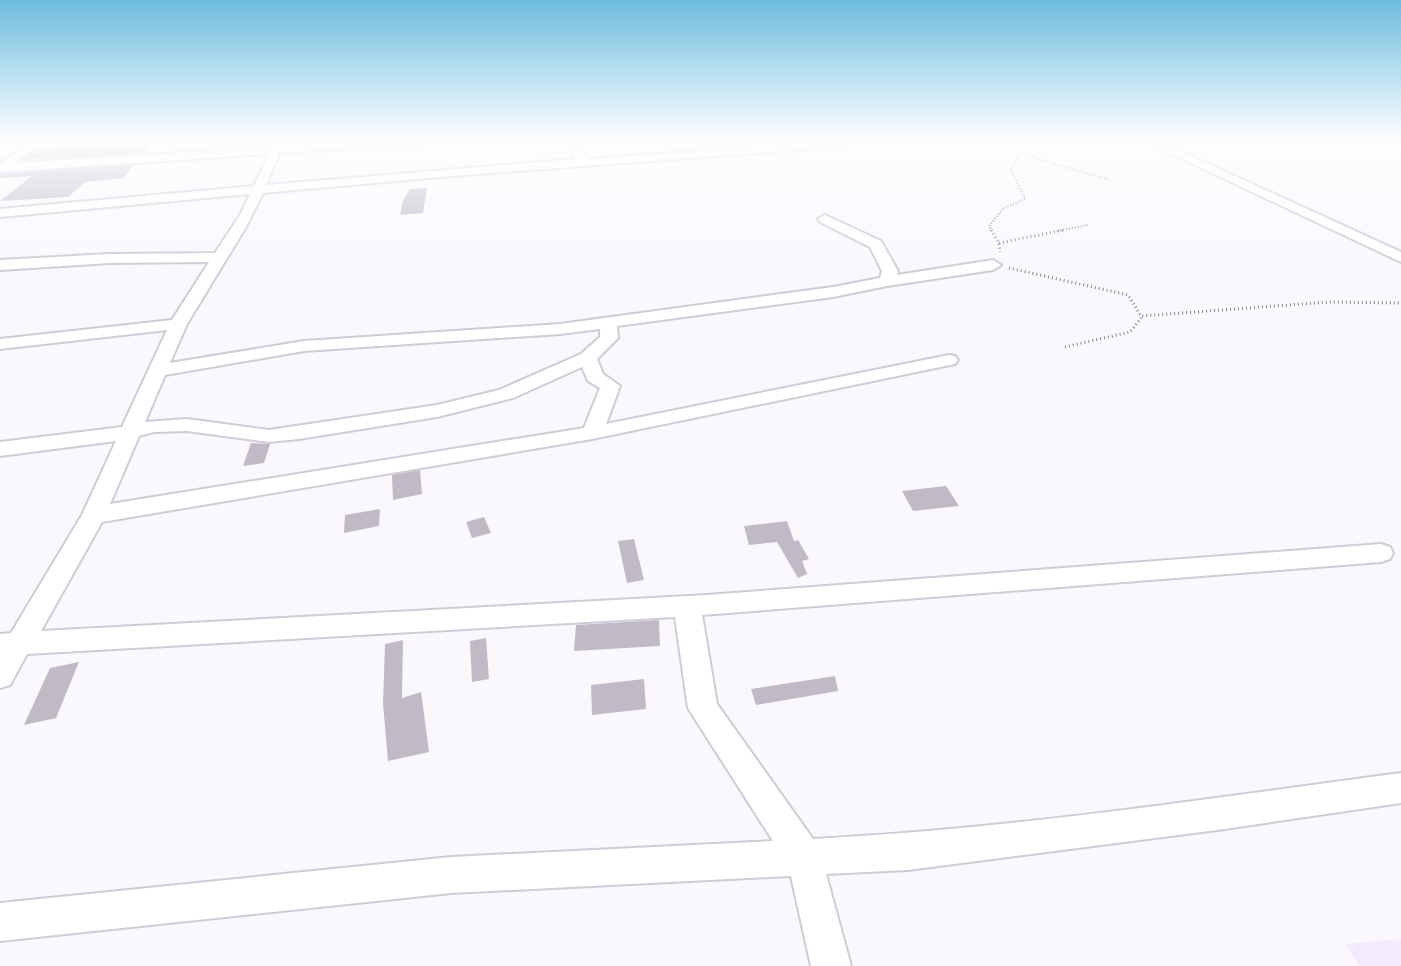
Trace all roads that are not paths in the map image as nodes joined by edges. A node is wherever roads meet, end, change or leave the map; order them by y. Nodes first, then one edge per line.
1 (263, 183) edge
2 (340, 183) edge
3 (1240, 183) edge
4 (260, 190) junction
5 (0, 213) edge
6 (825, 219) dead end
7 (221, 258) junction
8 (1401, 258) edge
9 (0, 265) edge
10 (993, 265) road end
11 (887, 281) junction
12 (608, 322) junction
13 (178, 324) junction
14 (0, 344) edge
15 (587, 358) junction
16 (949, 360) dead end
17 (159, 370) junction
18 (128, 433) junction
19 (592, 433) junction
20 (0, 449) edge
21 (94, 514) junction
22 (1381, 553) dead end
23 (687, 606) junction
24 (9, 644) edge
25 (0, 676) edge
26 (1401, 788) edge
27 (804, 856) junction
28 (0, 922) edge
29 (831, 966) edge

1 - 4 street
2 - 4 street
3 - 8 street
4 - 5 street
4 - 7 street
6 - 11 street
7 - 9 street
7 - 13 street
10 - 11 street
11 - 12 street
12 - 15 street
12 - 17 street
13 - 14 street
13 - 17 street
15 - 18 street
15 - 19 street
16 - 19 street
17 - 18 street
18 - 20 street
18 - 21 street
19 - 21 street
21 - 24 street
22 - 23 street
23 - 24 street
23 - 27 street
24 - 25 street
26 - 27 street
27 - 28 street
27 - 29 street

